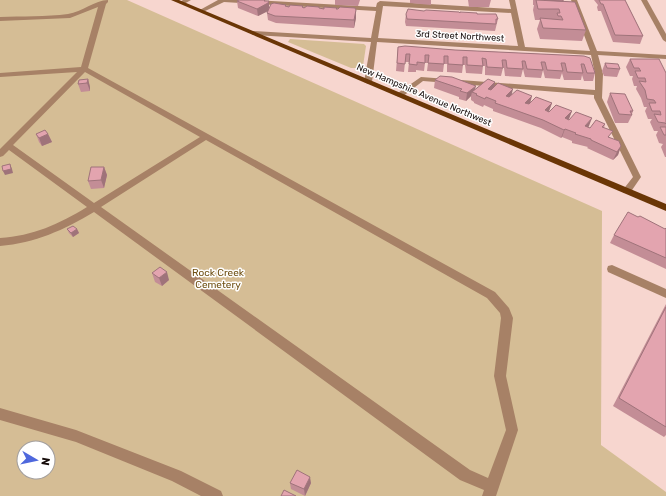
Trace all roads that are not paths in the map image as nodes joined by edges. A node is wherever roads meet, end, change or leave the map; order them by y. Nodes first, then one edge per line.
1 (174, 0) edge
2 (451, 0) edge
3 (512, 0) edge
4 (574, 0) edge
5 (644, 0) edge
6 (106, 1) edge
7 (185, 2) edge
8 (379, 4) edge
9 (451, 8) junction
10 (201, 11) junction
11 (515, 11) junction
12 (0, 19) edge
13 (656, 22) junction
14 (666, 23) edge
15 (253, 33) junction
16 (374, 40) junction
17 (666, 40) edge
18 (522, 49) junction
19 (594, 53) junction
20 (666, 57) edge
21 (84, 69) junction
22 (0, 75) edge
23 (368, 82) junction
24 (598, 93) junction
25 (399, 95) junction
26 (206, 137) junction
27 (8, 146) junction
28 (0, 154) edge
29 (627, 191) junction
30 (94, 207) junction
31 (666, 208) edge
32 (0, 242) edge
33 (612, 270) dead end
34 (666, 294) edge
35 (0, 414) edge
36 (491, 492) edge
37 (216, 496) edge

1 - 7 main road, New Hampshire Avenue Northwest
2 - 9 street
3 - 11 street
4 - 19 street
5 - 13 street
6 - 12 street
6 - 21 street
7 - 10 main road, New Hampshire Avenue Northwest
8 - 9 street
8 - 10 street
8 - 16 street
9 - 11 street
10 - 15 main road, New Hampshire Avenue Northwest
11 - 18 street
13 - 14 street
13 - 17 street
15 - 16 street, 3rd Street Northwest
15 - 23 main road, New Hampshire Avenue Northwest
16 - 18 street, 3rd Street Northwest
16 - 23 street
18 - 19 street, 3rd Street Northwest
19 - 20 street, 3rd Street Northwest
19 - 24 street
21 - 22 street
21 - 26 street
21 - 27 street
23 - 25 main road, New Hampshire Avenue Northwest
24 - 25 street
24 - 29 street
25 - 29 main road, New Hampshire Avenue Northwest
26 - 30 street
26 - 36 street
27 - 28 street
27 - 30 street
29 - 31 main road, New Hampshire Avenue Northwest
30 - 32 street
30 - 36 street
33 - 34 street
35 - 37 street

